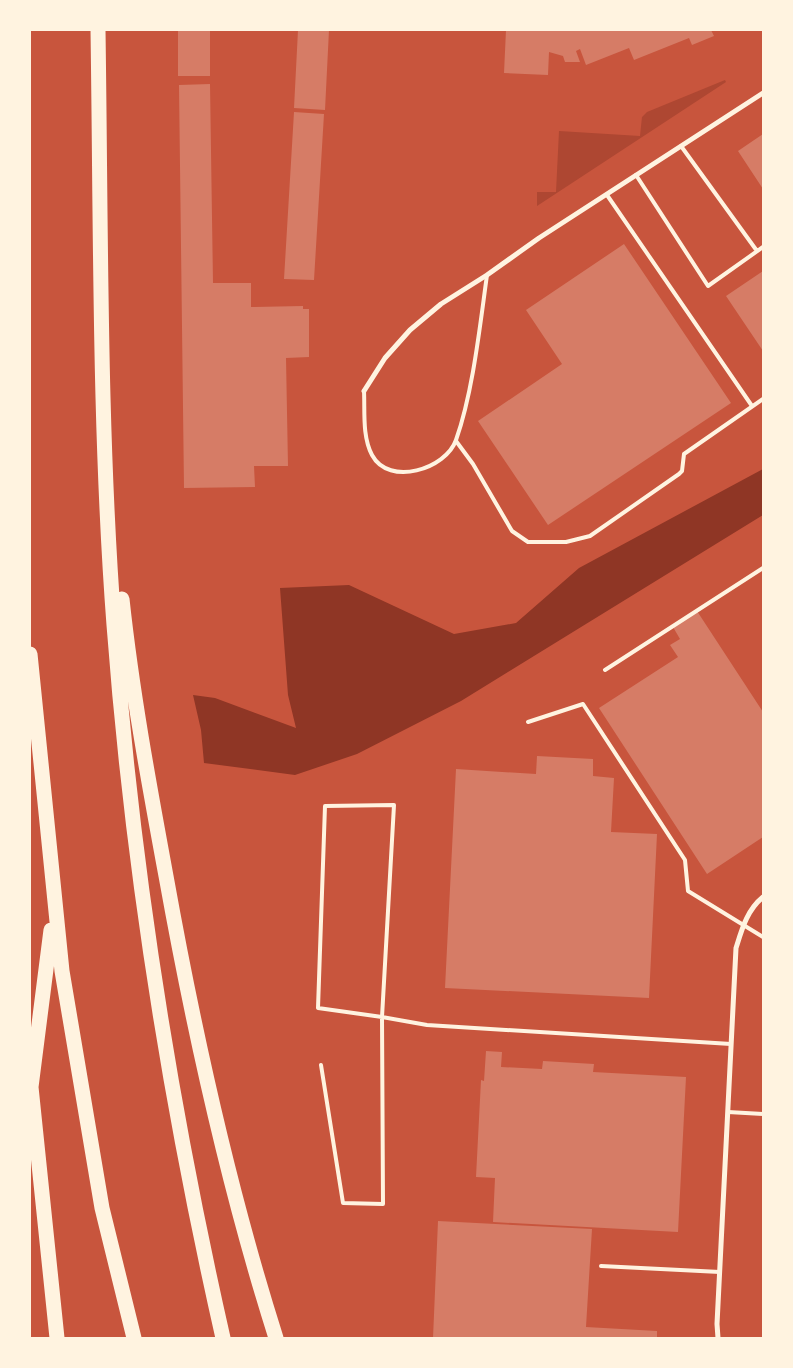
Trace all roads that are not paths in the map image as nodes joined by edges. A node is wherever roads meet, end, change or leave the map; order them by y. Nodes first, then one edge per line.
1 (98, 30) edge
2 (763, 93) edge
3 (682, 146) junction
4 (636, 175) junction
5 (607, 195) junction
6 (763, 247) edge
7 (757, 251) junction
8 (487, 275) junction
9 (104, 385) junction
10 (364, 391) joint
11 (763, 399) edge
12 (752, 406) junction
13 (456, 441) junction
14 (763, 568) edge
15 (30, 654) edge
16 (604, 670) dead end
17 (528, 722) dead end
18 (763, 897) edge
19 (54, 909) junction
20 (743, 926) junction
21 (763, 937) edge
22 (382, 1017) junction
23 (731, 1044) junction
24 (321, 1065) dead end
25 (728, 1112) junction
26 (763, 1114) edge
27 (601, 1266) dead end
28 (720, 1272) junction
29 (57, 1338) edge
30 (134, 1338) edge
31 (223, 1338) edge
32 (276, 1338) edge
33 (718, 1338) edge

1 - 9 highway
2 - 3 street
3 - 4 street
3 - 7 lane
4 - 5 street
4 - 7 lane
5 - 8 street
5 - 12 lane
6 - 7 lane
8 - 10 street
8 - 13 lane
9 - 31 highway
9 - 32 highway
10 - 13 lane
11 - 12 lane
12 - 13 lane
14 - 16 lane
15 - 19 highway
17 - 20 lane
18 - 20 street
19 - 29 highway
19 - 30 highway
20 - 21 lane
20 - 23 street
22 - 22 lane
22 - 23 lane
22 - 24 lane
23 - 25 street
25 - 26 lane
25 - 28 street
27 - 28 lane
28 - 33 street

